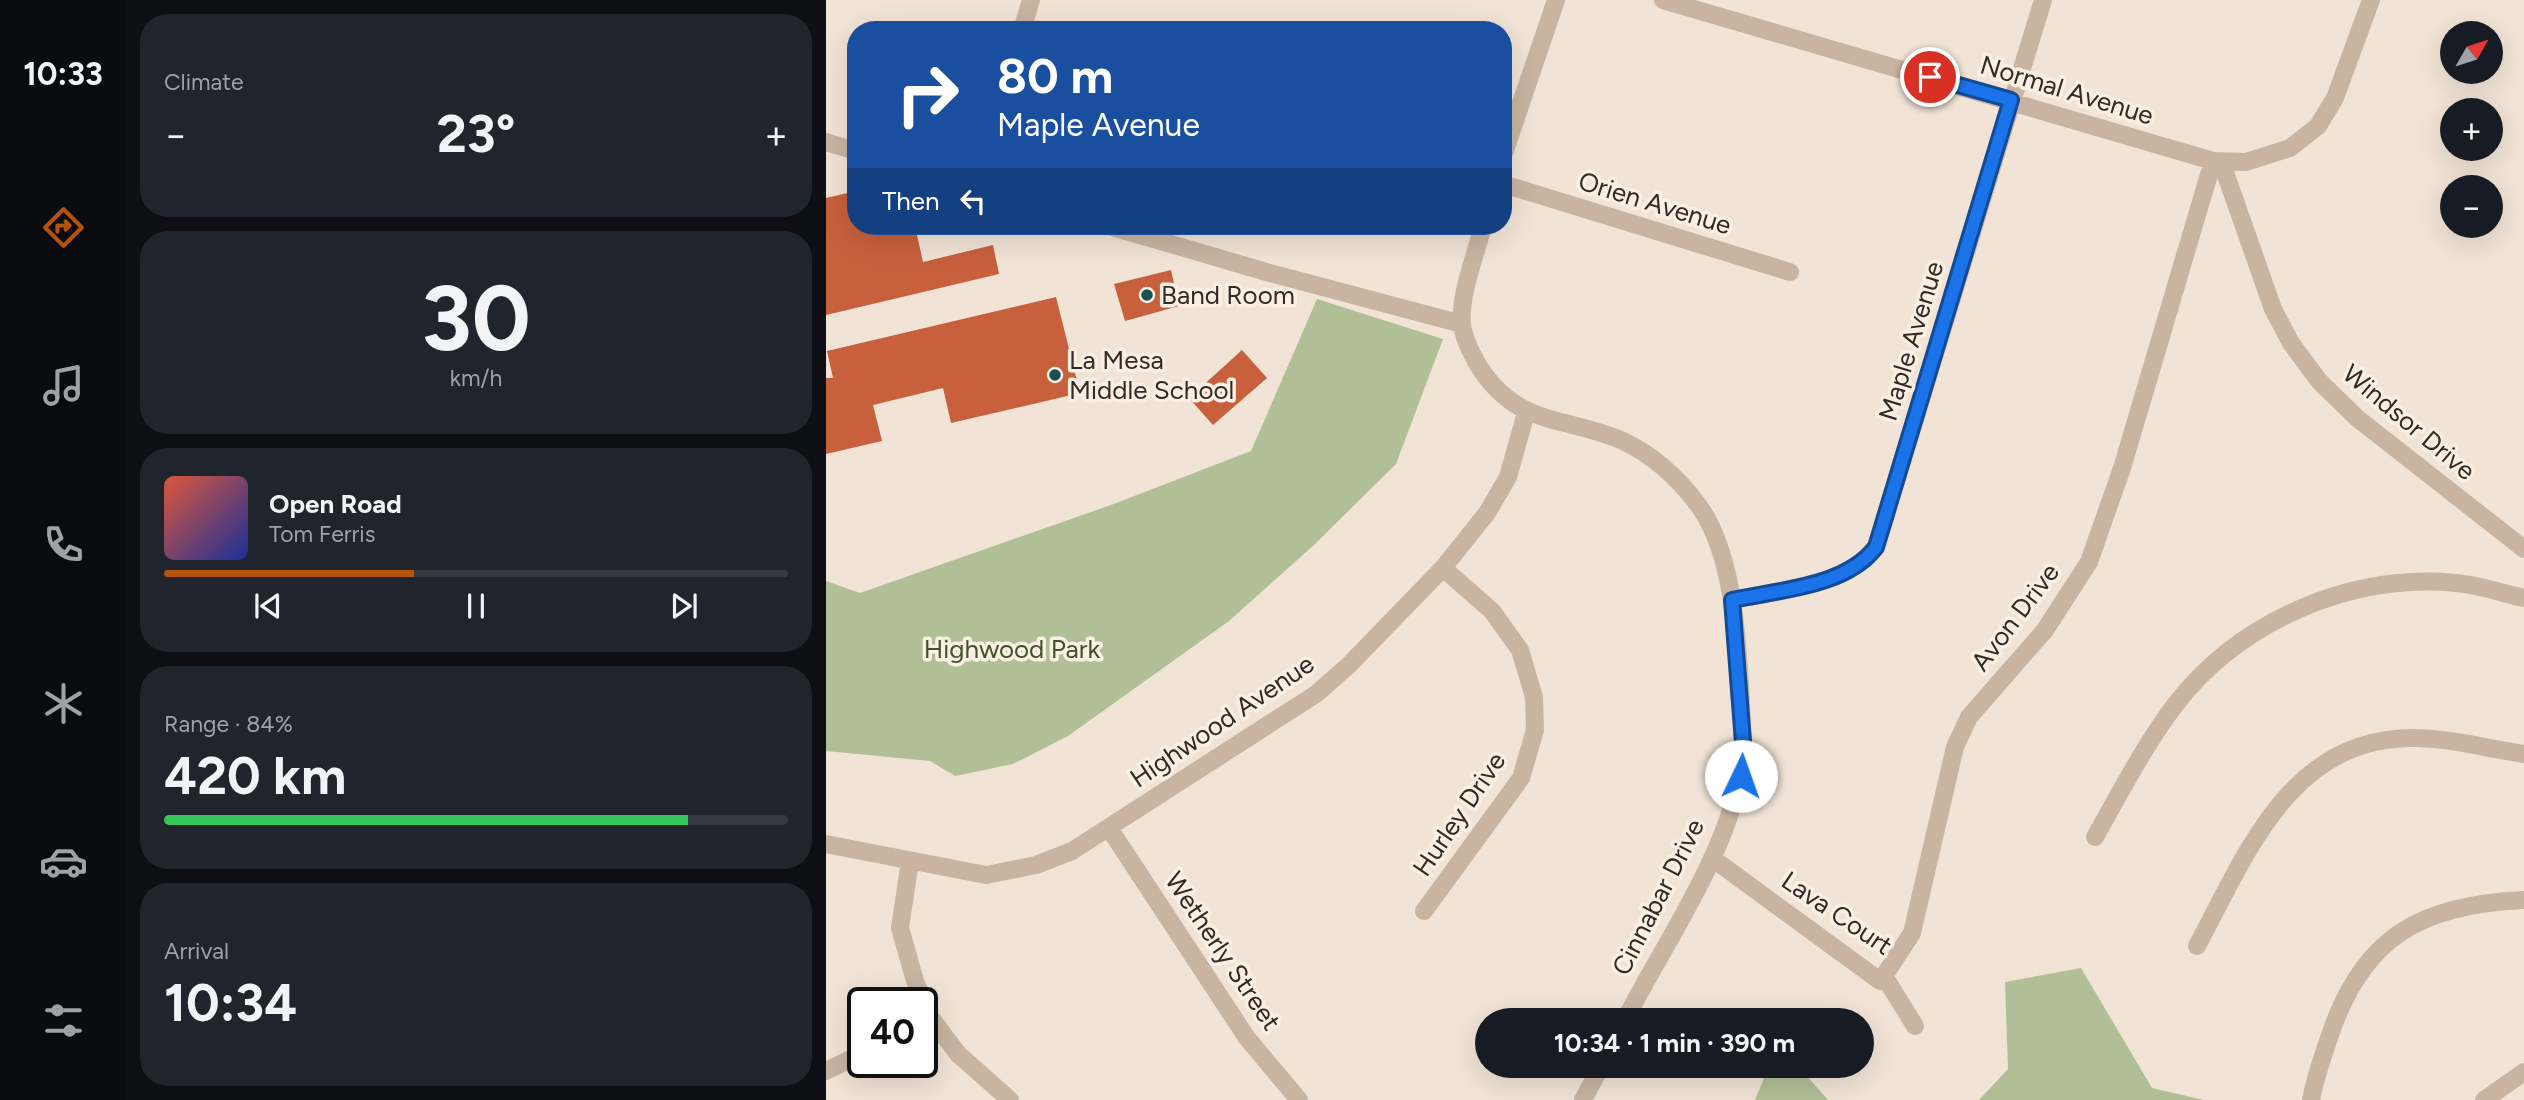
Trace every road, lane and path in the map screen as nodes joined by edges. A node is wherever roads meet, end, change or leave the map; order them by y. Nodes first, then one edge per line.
1 (1031, 0) edge
2 (1556, 0) edge
3 (1663, 0) edge
4 (2043, 0) edge
5 (2371, 0) edge
6 (1025, 21) edge
7 (2011, 100) junction
8 (1512, 130) edge
9 (826, 142) edge
10 (847, 148) edge
11 (2217, 161) junction
12 (1512, 187) edge
13 (1139, 235) edge
14 (1481, 235) edge
15 (1790, 272) dead end
16 (1462, 324) junction
17 (1527, 413) junction
18 (2524, 549) edge
19 (1443, 568) junction
20 (2524, 598) edge
21 (1732, 600) junction
22 (2524, 754) edge
23 (1109, 828) junction
24 (2095, 837) dead end
25 (826, 844) edge
26 (1712, 858) junction
27 (910, 861) junction
28 (2524, 900) edge
29 (1424, 911) dead end
30 (2197, 946) dead end
31 (1884, 976) junction
32 (917, 987) edge
33 (1631, 1008) edge
34 (1915, 1026) dead end
35 (938, 1032) edge
36 (847, 1061) edge
37 (826, 1071) edge
38 (2524, 1072) edge
39 (1595, 1078) edge
40 (1010, 1100) edge
41 (1298, 1100) edge
42 (1583, 1100) edge
43 (2311, 1100) edge
44 (2484, 1100) edge

1 - 6 street
2 - 8 street
3 - 7 street, Normal Avenue
4 - 7 street, Maple Avenue
5 - 11 street, Normal Avenue
7 - 11 street, Normal Avenue
7 - 21 street, Maple Avenue
9 - 10 street
11 - 18 street, Windsor Drive
11 - 31 street, Avon Drive
12 - 15 street, Orien Avenue
13 - 16 street
14 - 16 street, Cinnabar Drive
16 - 17 street, Cinnabar Drive
17 - 19 street, Highwood Avenue
17 - 21 street, Cinnabar Drive
19 - 23 street, Highwood Avenue
19 - 29 street, Hurley Drive
20 - 24 street
21 - 26 street, Cinnabar Drive
22 - 30 street
23 - 27 street, Highwood Avenue
23 - 41 street, Wetherly Street
25 - 27 street, Highwood Avenue
26 - 31 street, Lava Court
26 - 33 street, Cinnabar Drive
27 - 32 street
28 - 43 street
31 - 34 street, Lava Court
35 - 40 street
36 - 37 street
38 - 44 street
39 - 42 street

